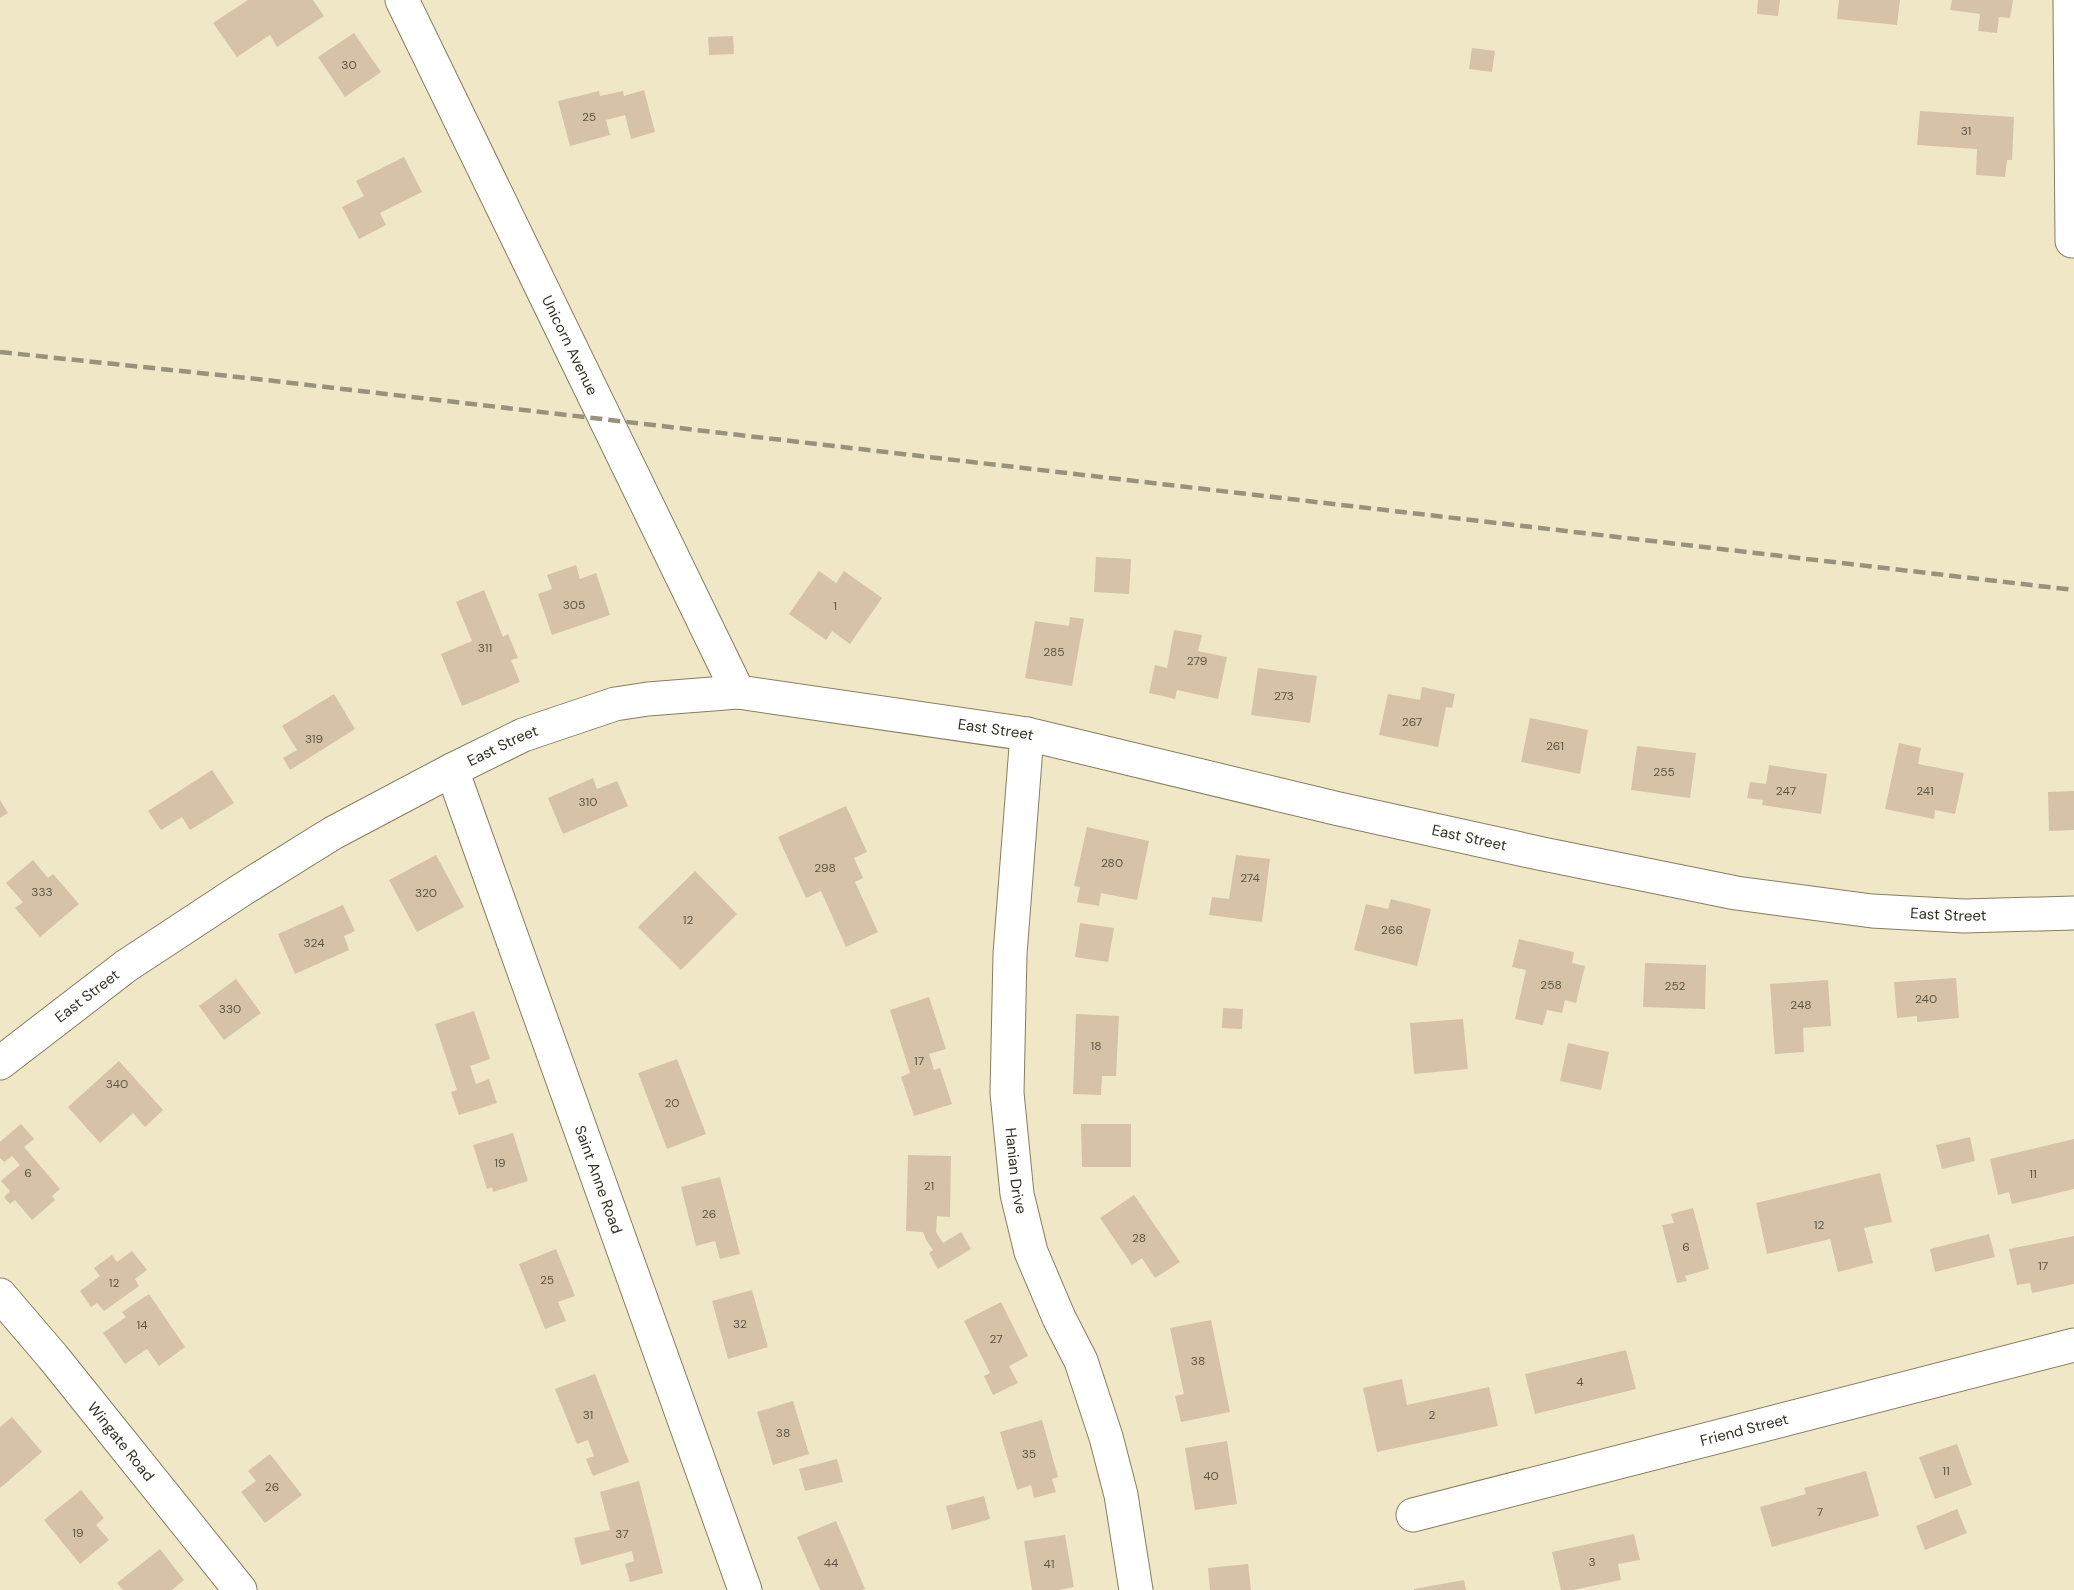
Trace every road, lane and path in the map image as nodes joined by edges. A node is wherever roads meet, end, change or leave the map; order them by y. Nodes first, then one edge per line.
1 (402, 0) edge
2 (2070, 0) edge
3 (2072, 241) dead end
4 (738, 692) junction
5 (1027, 734) junction
6 (452, 770) junction
7 (2074, 913) edge
8 (0, 1063) edge
9 (0, 1294) edge
10 (2074, 1345) edge
11 (1413, 1515) dead end
12 (240, 1590) edge
13 (745, 1590) edge
14 (1136, 1590) edge

1 - 4 street, Unicorn Avenue
2 - 3 street
4 - 5 street, East Street
4 - 6 street, East Street
5 - 7 street, East Street
5 - 14 street, Hanian Drive
6 - 8 street, East Street
6 - 13 street, Saint Anne Road
9 - 12 street, Wingate Road
10 - 11 street, Friend Street

